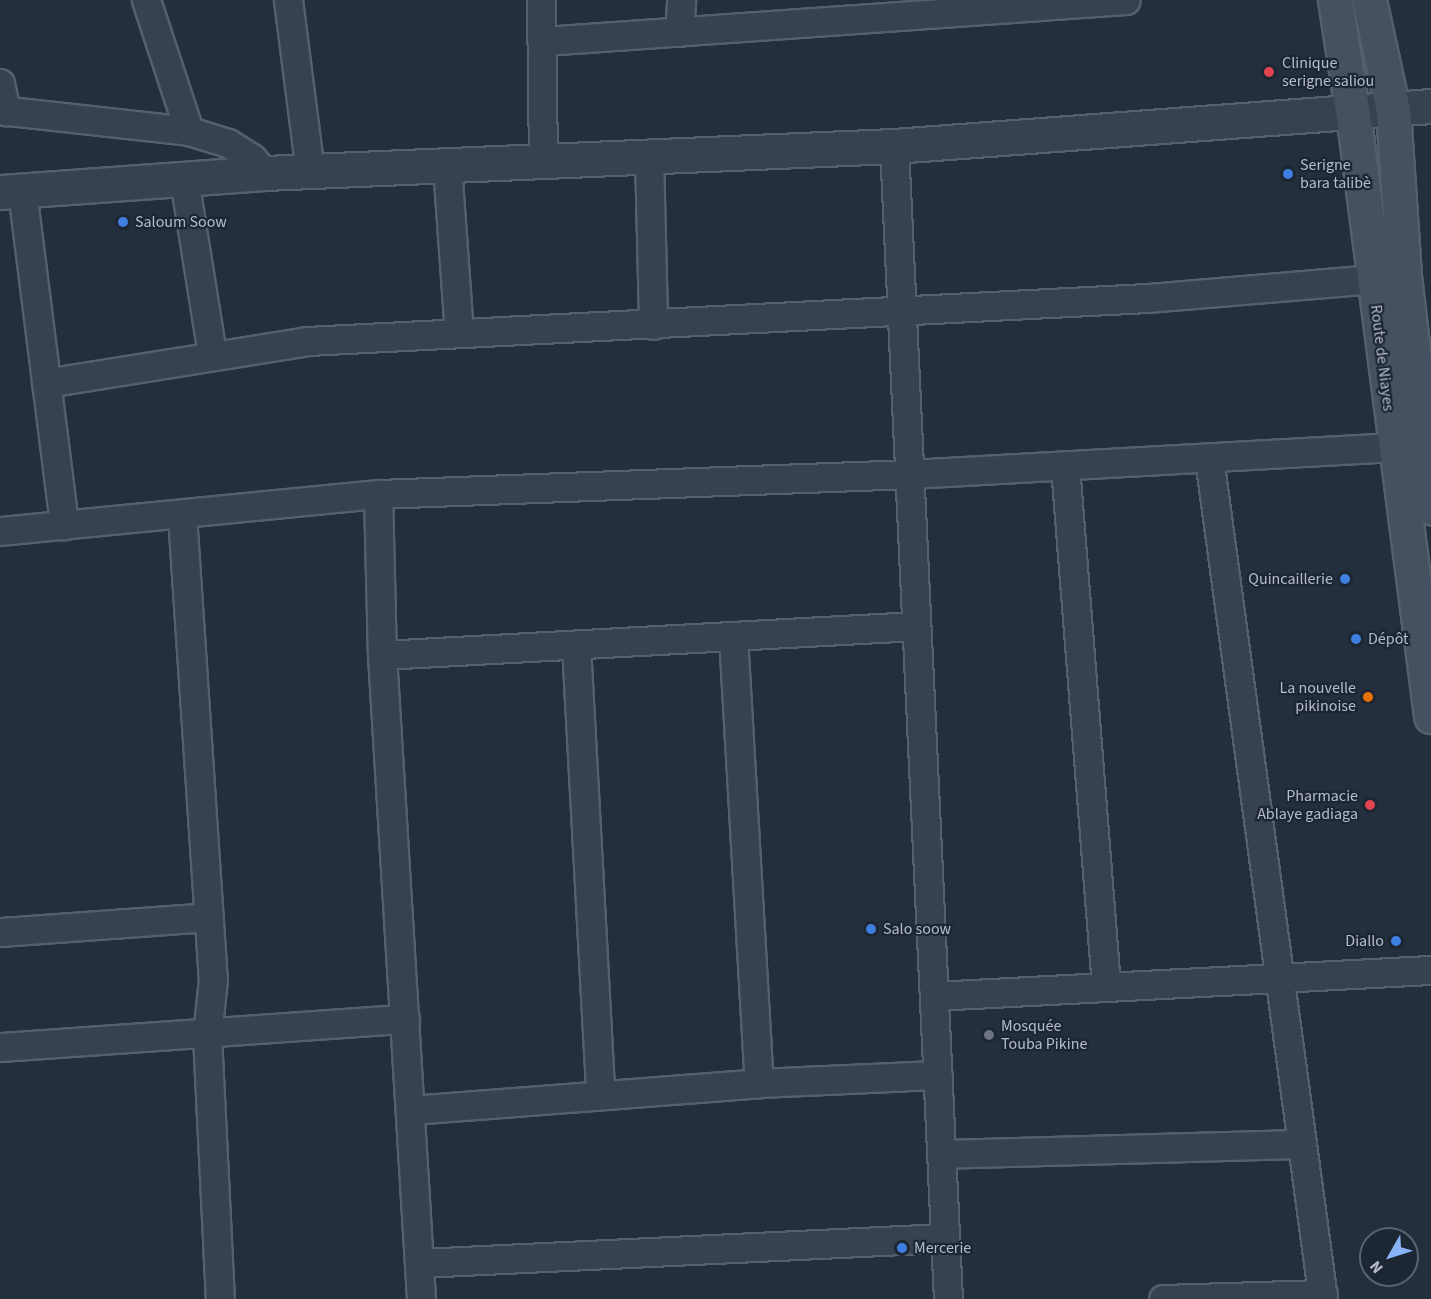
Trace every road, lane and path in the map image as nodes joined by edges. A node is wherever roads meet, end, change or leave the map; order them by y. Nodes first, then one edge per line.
1 (146, 0) edge
2 (288, 0) edge
3 (541, 0) edge
4 (681, 0) edge
5 (1126, 0) edge
6 (1335, 0) edge
7 (1369, 0) edge
8 (979, 6) edge
9 (679, 32) junction
10 (544, 41) junction
11 (0, 83) edge
12 (1431, 106) edge
13 (3, 110) edge
14 (1393, 110) junction
15 (1352, 114) junction
16 (189, 131) junction
17 (894, 146) junction
18 (649, 156) junction
19 (543, 161) junction
20 (447, 166) junction
21 (310, 172) junction
22 (265, 173) junction
23 (184, 178) junction
24 (11, 191) edge
25 (1372, 279) junction
26 (902, 312) junction
27 (653, 325) junction
28 (459, 333) junction
29 (212, 354) junction
30 (46, 383) junction
31 (1394, 447) junction
32 (1209, 458) junction
33 (1065, 466) junction
34 (910, 474) junction
35 (378, 494) junction
36 (1431, 507) edge
37 (182, 515) junction
38 (64, 525) junction
39 (0, 531) edge
40 (916, 626) junction
41 (733, 636) junction
42 (576, 645) junction
43 (382, 655) junction
44 (1431, 716) edge
45 (208, 917) junction
46 (0, 932) edge
47 (1431, 970) edge
48 (1279, 976) junction
49 (1106, 986) junction
50 (934, 996) junction
51 (405, 1019) junction
52 (207, 1035) junction
53 (0, 1047) edge
54 (938, 1076) junction
55 (759, 1083) junction
56 (600, 1095) junction
57 (411, 1110) junction
58 (1302, 1144) junction
59 (941, 1154) junction
60 (945, 1238) junction
61 (420, 1263) junction
62 (1323, 1296) edge
63 (220, 1299) edge
64 (421, 1299) edge
65 (948, 1299) edge
66 (1163, 1299) edge

1 - 16 street
2 - 21 street
3 - 10 street
4 - 9 street
5 - 8 street
6 - 15 main road, Route de Niayes
7 - 14 main road, Route de Niayes
8 - 9 street
9 - 10 street
10 - 19 street
11 - 13 street
12 - 14 street
13 - 16 street
14 - 15 street
14 - 36 main road, Route de Niayes
15 - 17 street
15 - 25 main road, Route de Niayes
16 - 22 street
17 - 18 street
17 - 26 street
18 - 19 street
18 - 27 street
19 - 20 street
20 - 21 street
20 - 28 street
21 - 22 street
22 - 23 street
23 - 24 street
23 - 29 street
24 - 30 street
25 - 26 street
25 - 31 main road, Route de Niayes
26 - 27 street
26 - 34 street
27 - 28 street
28 - 29 street
29 - 30 street
30 - 38 street
31 - 32 street
31 - 44 main road, Route de Niayes
32 - 33 street
32 - 48 street
33 - 34 street
33 - 49 street
34 - 35 street
34 - 40 street
35 - 37 street
35 - 43 street
37 - 38 street
37 - 45 street
38 - 39 street
40 - 41 street
40 - 50 street
41 - 42 street
41 - 55 street
42 - 43 street
42 - 56 street
43 - 51 street
45 - 46 street
45 - 52 street
47 - 48 street
48 - 49 street
48 - 58 street
49 - 50 street
50 - 54 street
51 - 52 street
51 - 57 street
52 - 53 street
52 - 63 street
54 - 55 street
54 - 59 street
55 - 56 street
56 - 57 street
57 - 61 street
58 - 59 street
58 - 62 street
59 - 60 street
60 - 61 street
60 - 65 street
61 - 64 street
62 - 66 street

